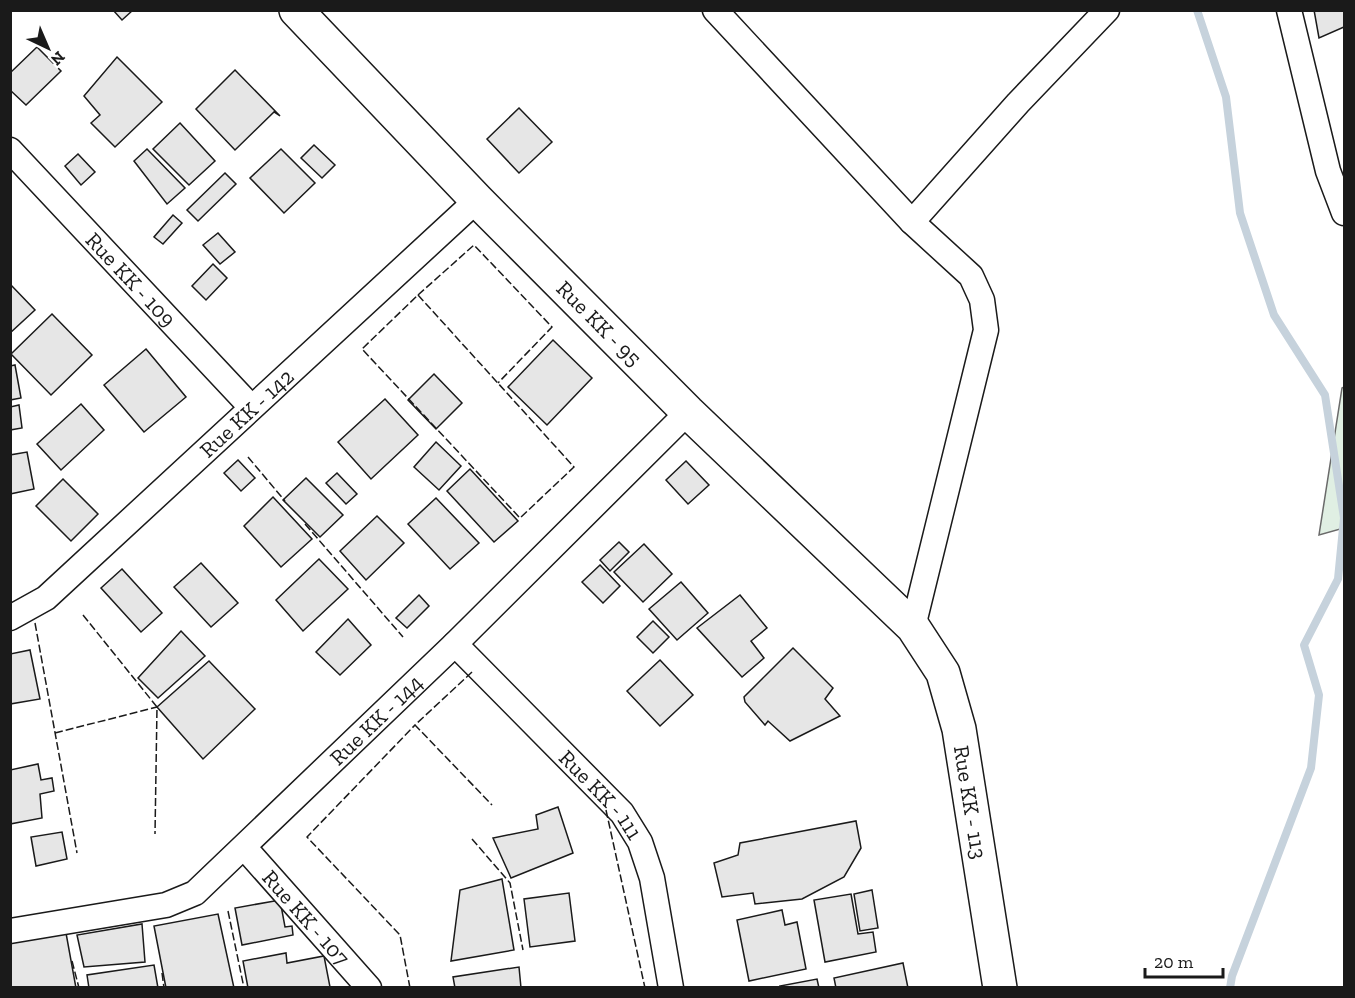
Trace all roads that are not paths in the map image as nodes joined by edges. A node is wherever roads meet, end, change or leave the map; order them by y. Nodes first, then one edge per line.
1 (296, 10) edge
2 (715, 10) edge
3 (1107, 10) edge
4 (1289, 10) edge
5 (10, 150) edge
6 (1340, 188) edge
7 (477, 200) junction
8 (1344, 213) edge
9 (912, 222) junction
10 (251, 407) junction
11 (688, 412) junction
12 (10, 618) edge
13 (913, 627) junction
14 (455, 644) junction
15 (244, 847) junction
16 (10, 931) edge
17 (369, 987) edge
18 (671, 987) edge
19 (1000, 987) edge

1 - 7 street, Rue KK - 95
2 - 9 street
3 - 9 street
4 - 6 street
5 - 10 street, Rue KK - 109
6 - 8 street
7 - 10 street, Rue KK - 142
7 - 11 street, Rue KK - 95
9 - 13 street
10 - 12 street, Rue KK - 142
11 - 13 street, Rue KK - 95
11 - 14 street, Rue KK - 144
13 - 19 street, Rue KK - 113
14 - 15 street, Rue KK - 144
14 - 18 street, Rue KK - 111
15 - 16 street, Rue KK - 144
15 - 17 street, Rue KK - 107

